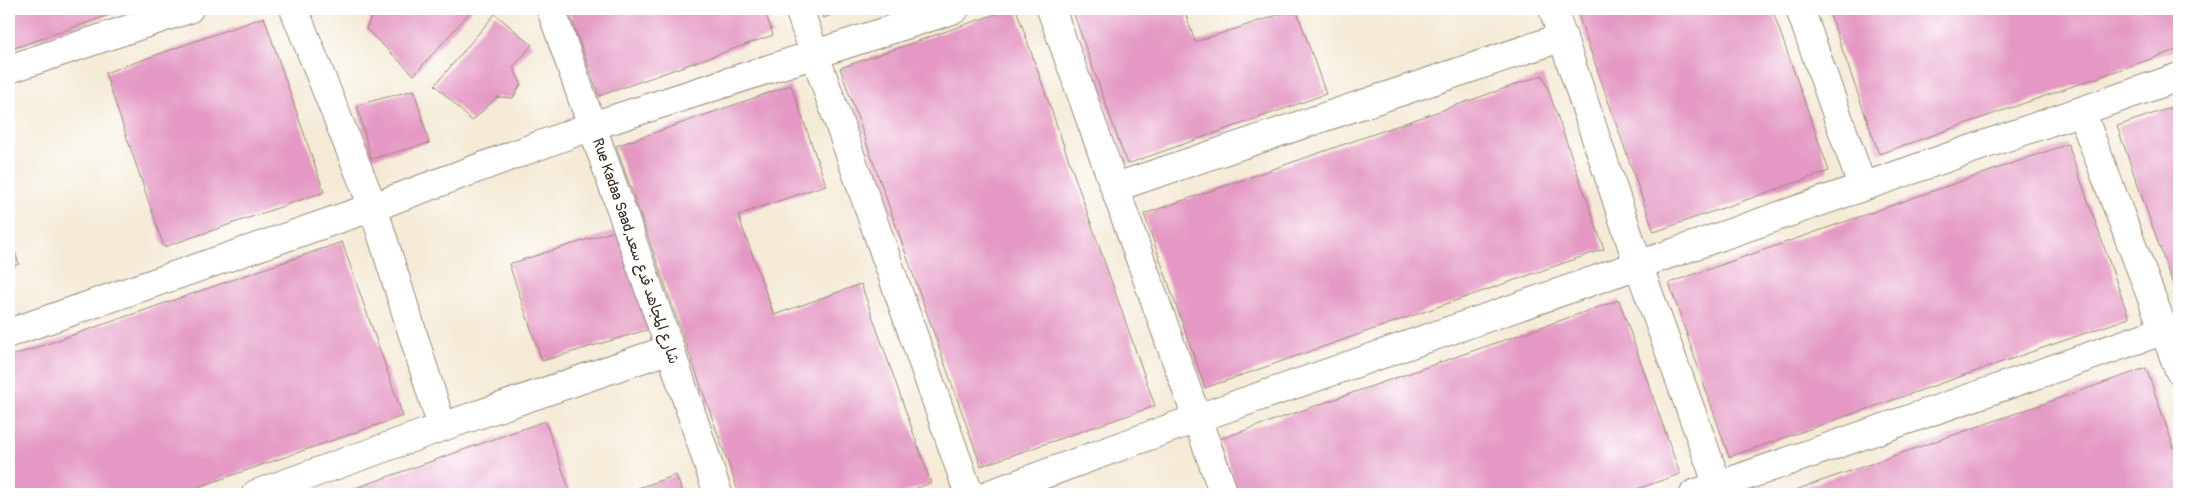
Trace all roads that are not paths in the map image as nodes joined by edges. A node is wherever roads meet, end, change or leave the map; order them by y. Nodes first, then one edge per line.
1 (188, 9) edge
2 (294, 9) edge
3 (551, 9) edge
4 (799, 9) edge
5 (955, 9) edge
6 (1052, 9) edge
7 (1553, 9) edge
8 (1800, 9) edge
9 (1563, 38) junction
10 (814, 54) junction
11 (9, 69) edge
12 (2179, 77) edge
13 (2081, 110) junction
14 (592, 126) junction
15 (1862, 186) junction
16 (1116, 187) junction
17 (373, 207) junction
18 (1638, 264) junction
19 (2165, 330) junction
20 (9, 332) edge
21 (670, 350) junction
22 (2179, 370) edge
23 (1198, 418) junction
24 (442, 427) junction
25 (1711, 491) edge
26 (256, 494) edge
27 (718, 494) edge
28 (968, 494) edge
29 (990, 494) edge
30 (1224, 494) edge

1 - 11 street
2 - 17 street
3 - 14 street, Rue Kadaa Saad,شارع المجاهد قدع سعد
4 - 10 street
5 - 10 street
6 - 16 street
7 - 9 street
8 - 15 street
9 - 16 street
9 - 18 street
10 - 14 street
10 - 28 street
12 - 13 street
13 - 15 street
13 - 19 street
14 - 17 street
14 - 21 street, Rue Kadaa Saad,شارع المجاهد قدع سعد
15 - 18 street
16 - 23 street
17 - 20 street
17 - 24 street
18 - 23 street
18 - 25 street
19 - 22 street
19 - 25 street
21 - 24 street
21 - 27 street, Rue Kadaa Saad,شارع المجاهد قدع سعد
23 - 29 street
23 - 30 street
24 - 26 street

